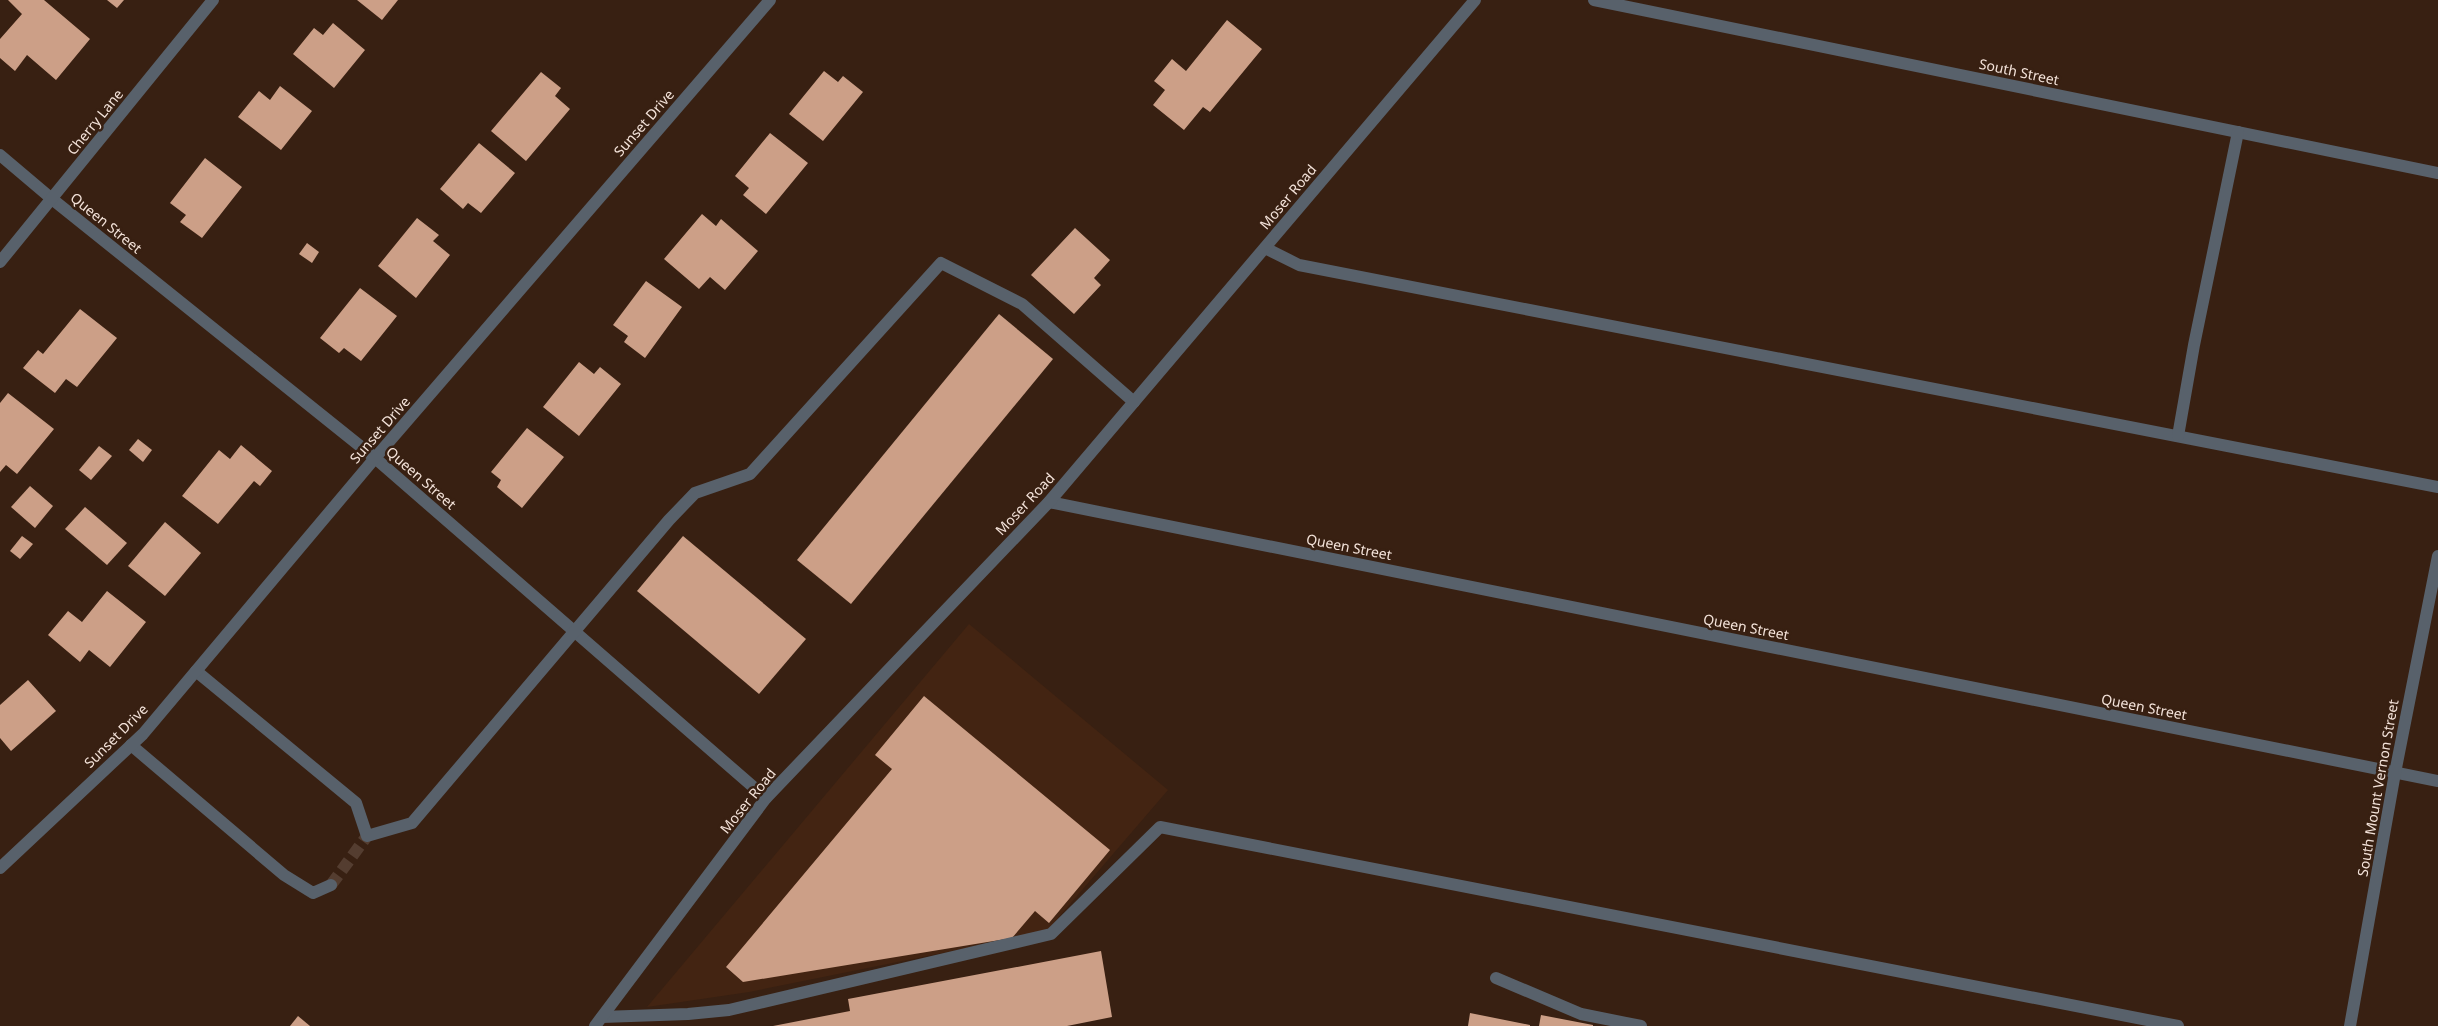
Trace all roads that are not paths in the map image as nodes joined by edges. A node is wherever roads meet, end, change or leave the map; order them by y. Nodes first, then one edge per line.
1 (213, 0) edge
2 (770, 0) edge
3 (1475, 0) edge
4 (1594, 0) edge
5 (2238, 132) junction
6 (0, 155) edge
7 (2438, 173) edge
8 (52, 199) junction
9 (1265, 248) junction
10 (0, 262) edge
11 (1134, 402) junction
12 (2178, 436) junction
13 (376, 458) junction
14 (2438, 486) edge
15 (1049, 502) junction
16 (2438, 556) edge
17 (574, 632) junction
18 (196, 671) junction
19 (131, 745) junction
20 (2395, 773) junction
21 (2438, 781) edge
22 (766, 798) junction
23 (0, 868) edge
24 (331, 886) tunnel mouth
25 (1496, 978) dead end
26 (667, 1020) edge
27 (598, 1022) edge
28 (1641, 1026) edge
29 (2178, 1026) edge
30 (2350, 1026) edge

1 - 8 street, Cherry Lane
2 - 13 street, Sunset Drive
3 - 9 street, Moser Road
4 - 5 street, South Street
5 - 7 street, South Street
5 - 12 street
6 - 8 street, Queen Street
8 - 10 street, Cherry Lane
8 - 13 street, Queen Street
9 - 11 street, Moser Road
9 - 12 street
11 - 15 street, Moser Road
11 - 17 street
12 - 14 street
13 - 17 street, Queen Street
13 - 18 street, Sunset Drive
15 - 20 street, Queen Street
15 - 22 street, Moser Road
16 - 20 street, South Mount Vernon Street
17 - 18 street
17 - 22 street, Queen Street
18 - 19 street, Sunset Drive
19 - 23 street, Sunset Drive
19 - 24 street
20 - 21 street, Queen Street
20 - 30 street, South Mount Vernon Street
22 - 27 street, Moser Road
25 - 28 street
26 - 27 street
26 - 29 street

